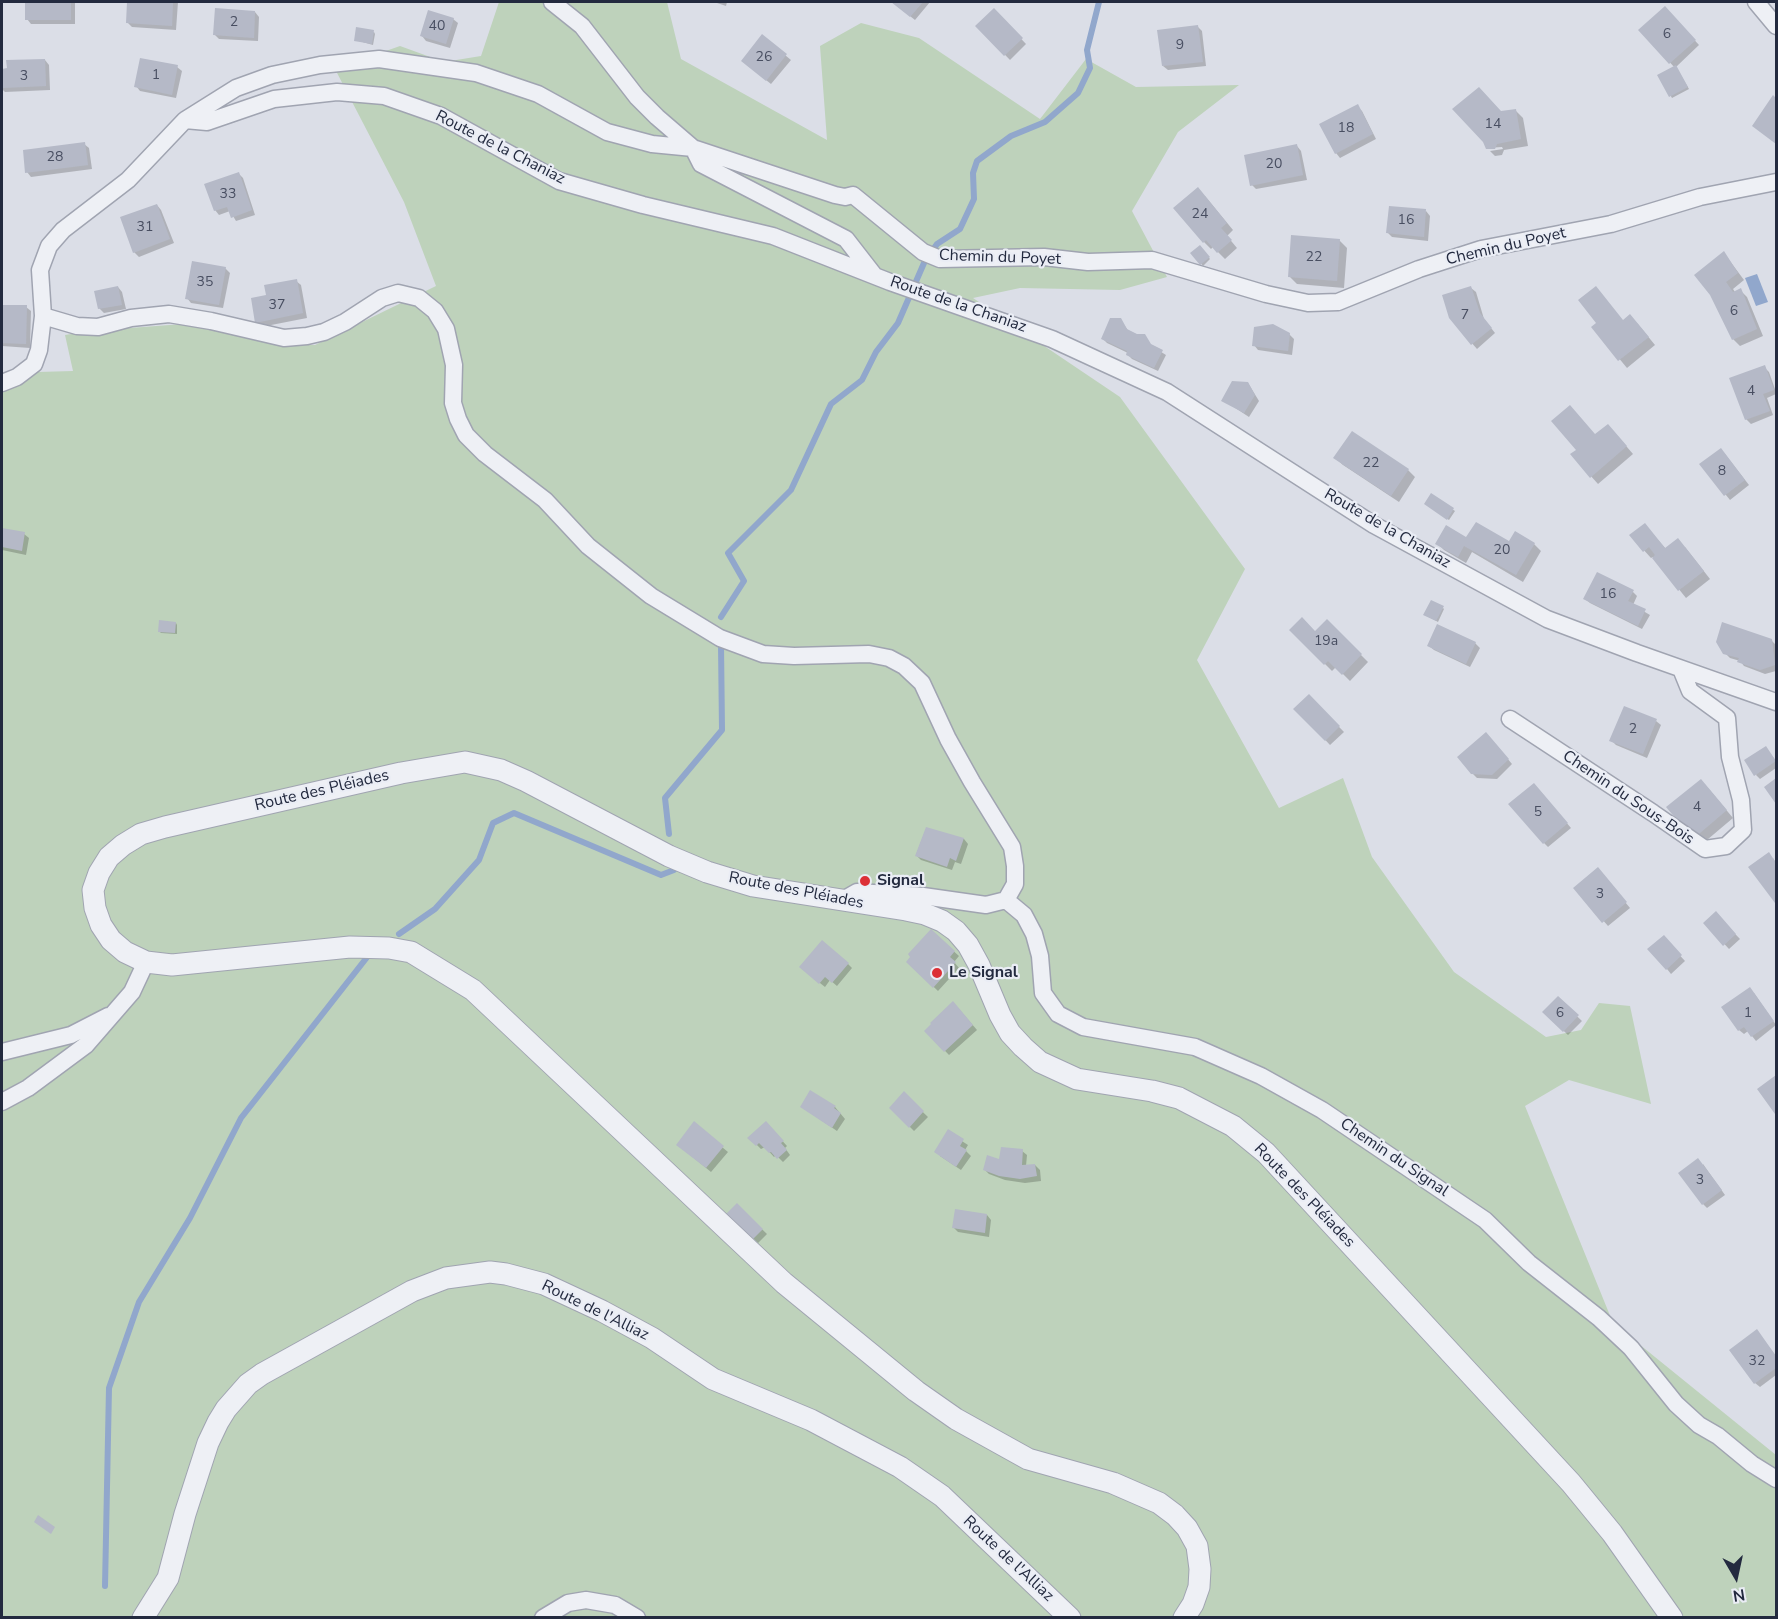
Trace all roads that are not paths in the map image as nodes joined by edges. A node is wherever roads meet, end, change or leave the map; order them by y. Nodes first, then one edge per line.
1 (552, 2) edge
2 (1756, 2) edge
3 (1776, 26) edge
4 (185, 120) junction
5 (693, 148) junction
6 (1776, 182) edge
7 (882, 279) junction
8 (43, 316) junction
9 (2, 383) edge
10 (1681, 669) junction
11 (1776, 702) edge
12 (1510, 719) dead end
13 (1006, 900) junction
14 (843, 901) junction
15 (146, 962) junction
16 (117, 1011) junction
17 (2, 1052) edge
18 (2, 1102) edge
19 (1776, 1479) edge
20 (142, 1617) edge
21 (543, 1617) edge
22 (637, 1617) edge
23 (1070, 1617) edge
24 (1187, 1617) edge
25 (1672, 1617) edge

1 - 5 street
2 - 3 street
4 - 5 street, Chemin du Poyet
4 - 7 street, Route de la Chaniaz
4 - 8 street
5 - 6 street, Chemin du Poyet
5 - 7 street
7 - 10 street, Route de la Chaniaz
8 - 9 street
8 - 13 street
10 - 11 street, Route de la Chaniaz
10 - 12 street, Chemin du Sous-Bois
13 - 14 street
13 - 19 street, Chemin du Signal
14 - 15 street, Route des Pléiades
14 - 25 street, Route des Pléiades
15 - 16 street
15 - 24 street, Route des Pléiades
16 - 17 street
16 - 18 street
20 - 23 street, Route de l'Alliaz
21 - 22 street

